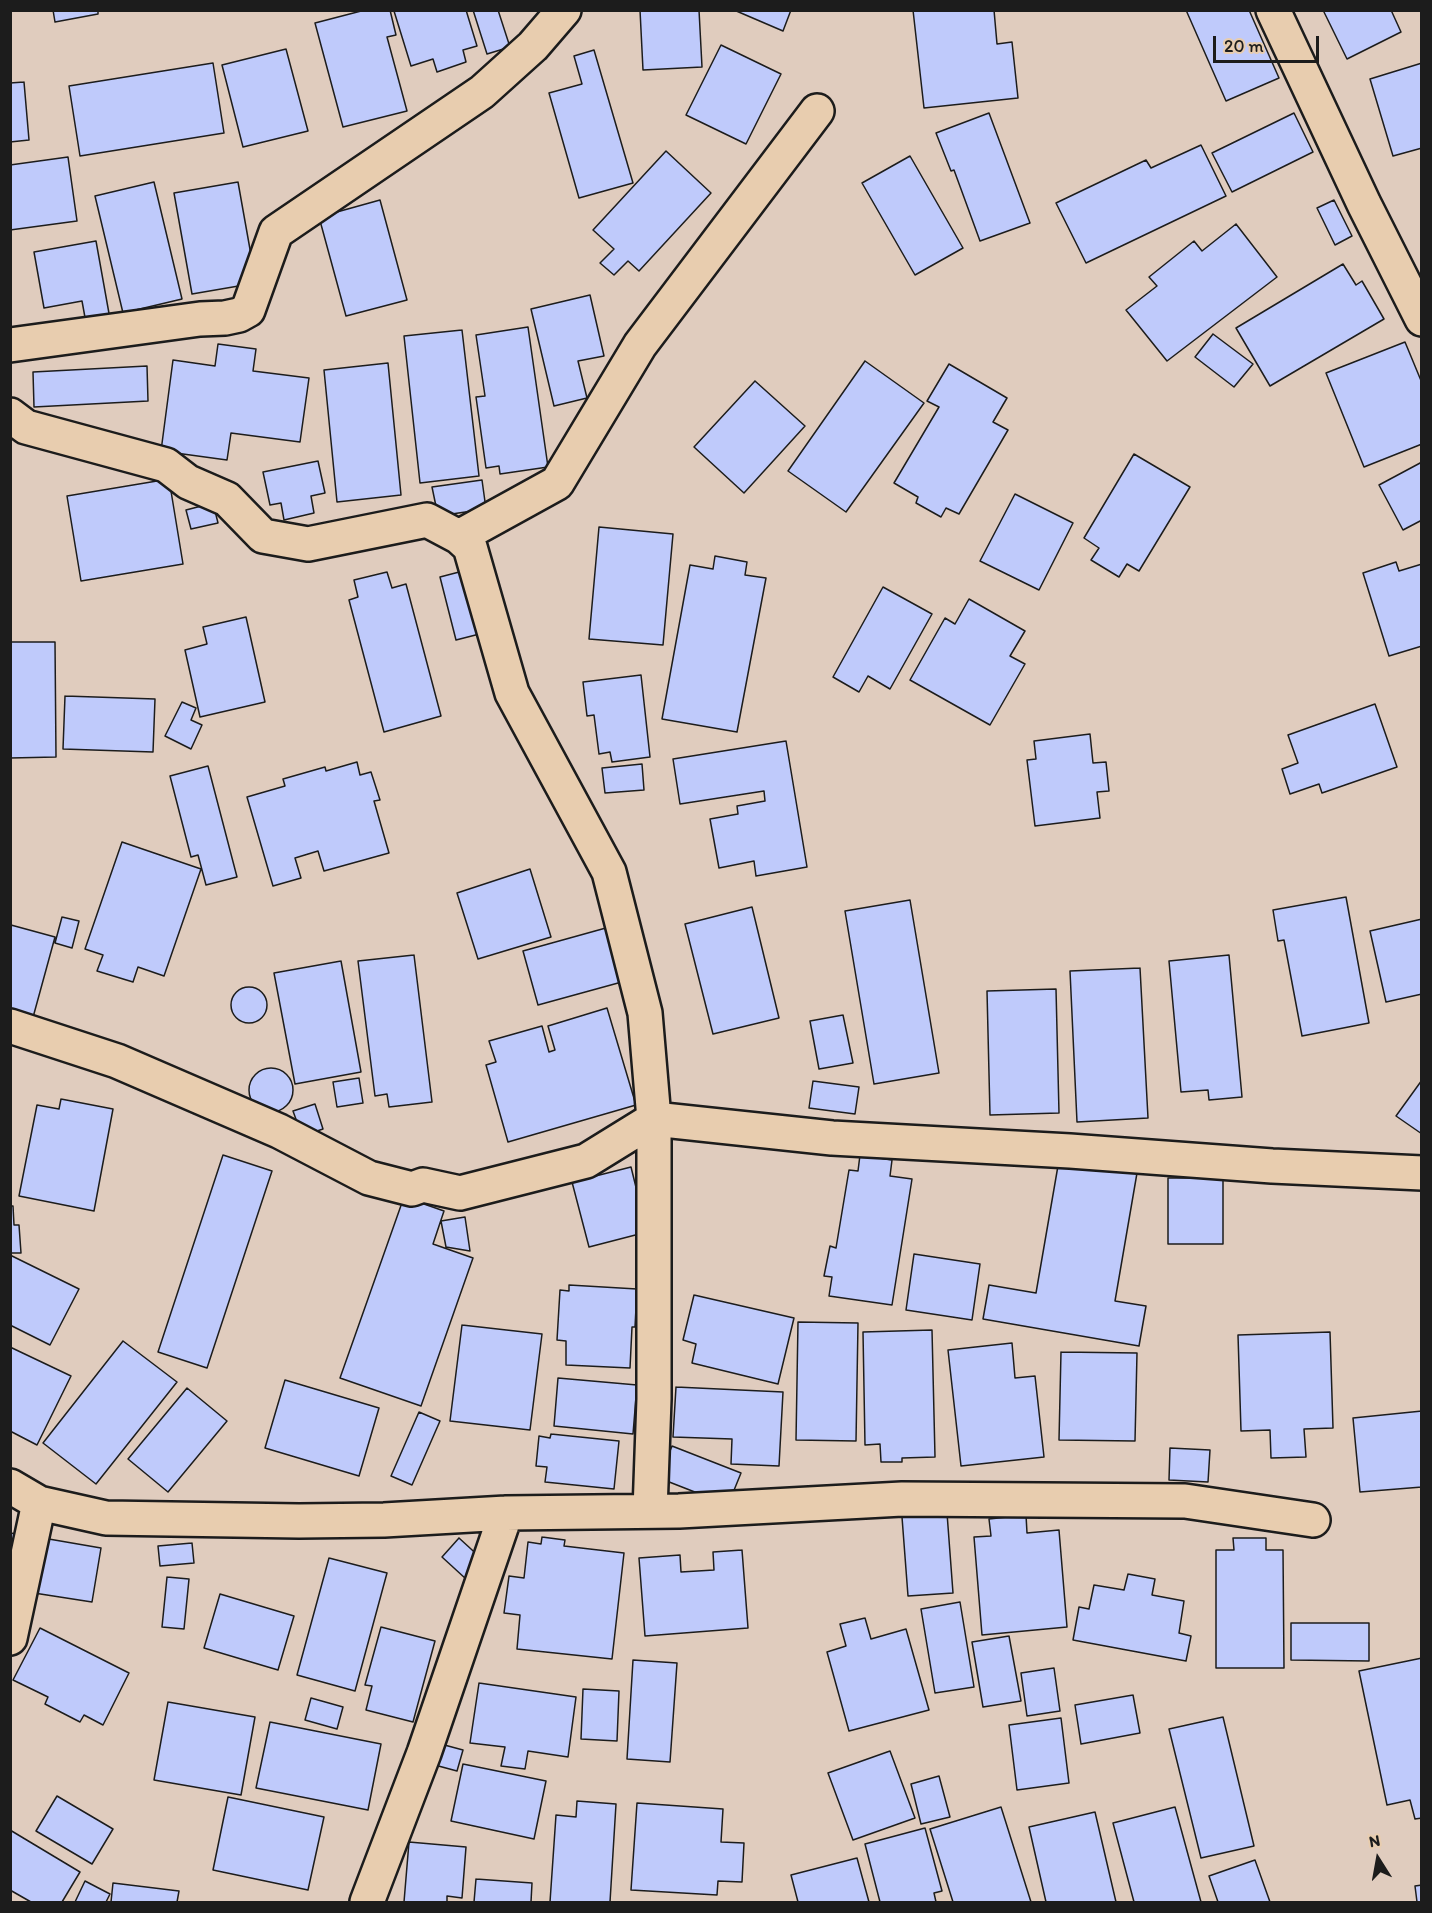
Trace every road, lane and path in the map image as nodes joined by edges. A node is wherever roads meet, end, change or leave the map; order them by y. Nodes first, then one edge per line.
1 (564, 10) edge
2 (1273, 10) edge
3 (817, 111) dead end
4 (1422, 319) edge
5 (10, 345) edge
6 (10, 415) edge
7 (459, 537) junction
8 (10, 1026) edge
9 (654, 1119) junction
10 (1422, 1173) edge
11 (10, 1486) edge
12 (39, 1503) junction
13 (650, 1511) junction
14 (506, 1513) junction
15 (1313, 1520) dead end
16 (10, 1638) edge
17 (367, 1902) edge

1 - 5 street
2 - 4 street
3 - 7 street
6 - 7 street
7 - 9 street
8 - 9 street
9 - 10 street
9 - 13 street
11 - 12 street
12 - 14 street
12 - 16 street
13 - 14 street
13 - 15 street
14 - 17 street

